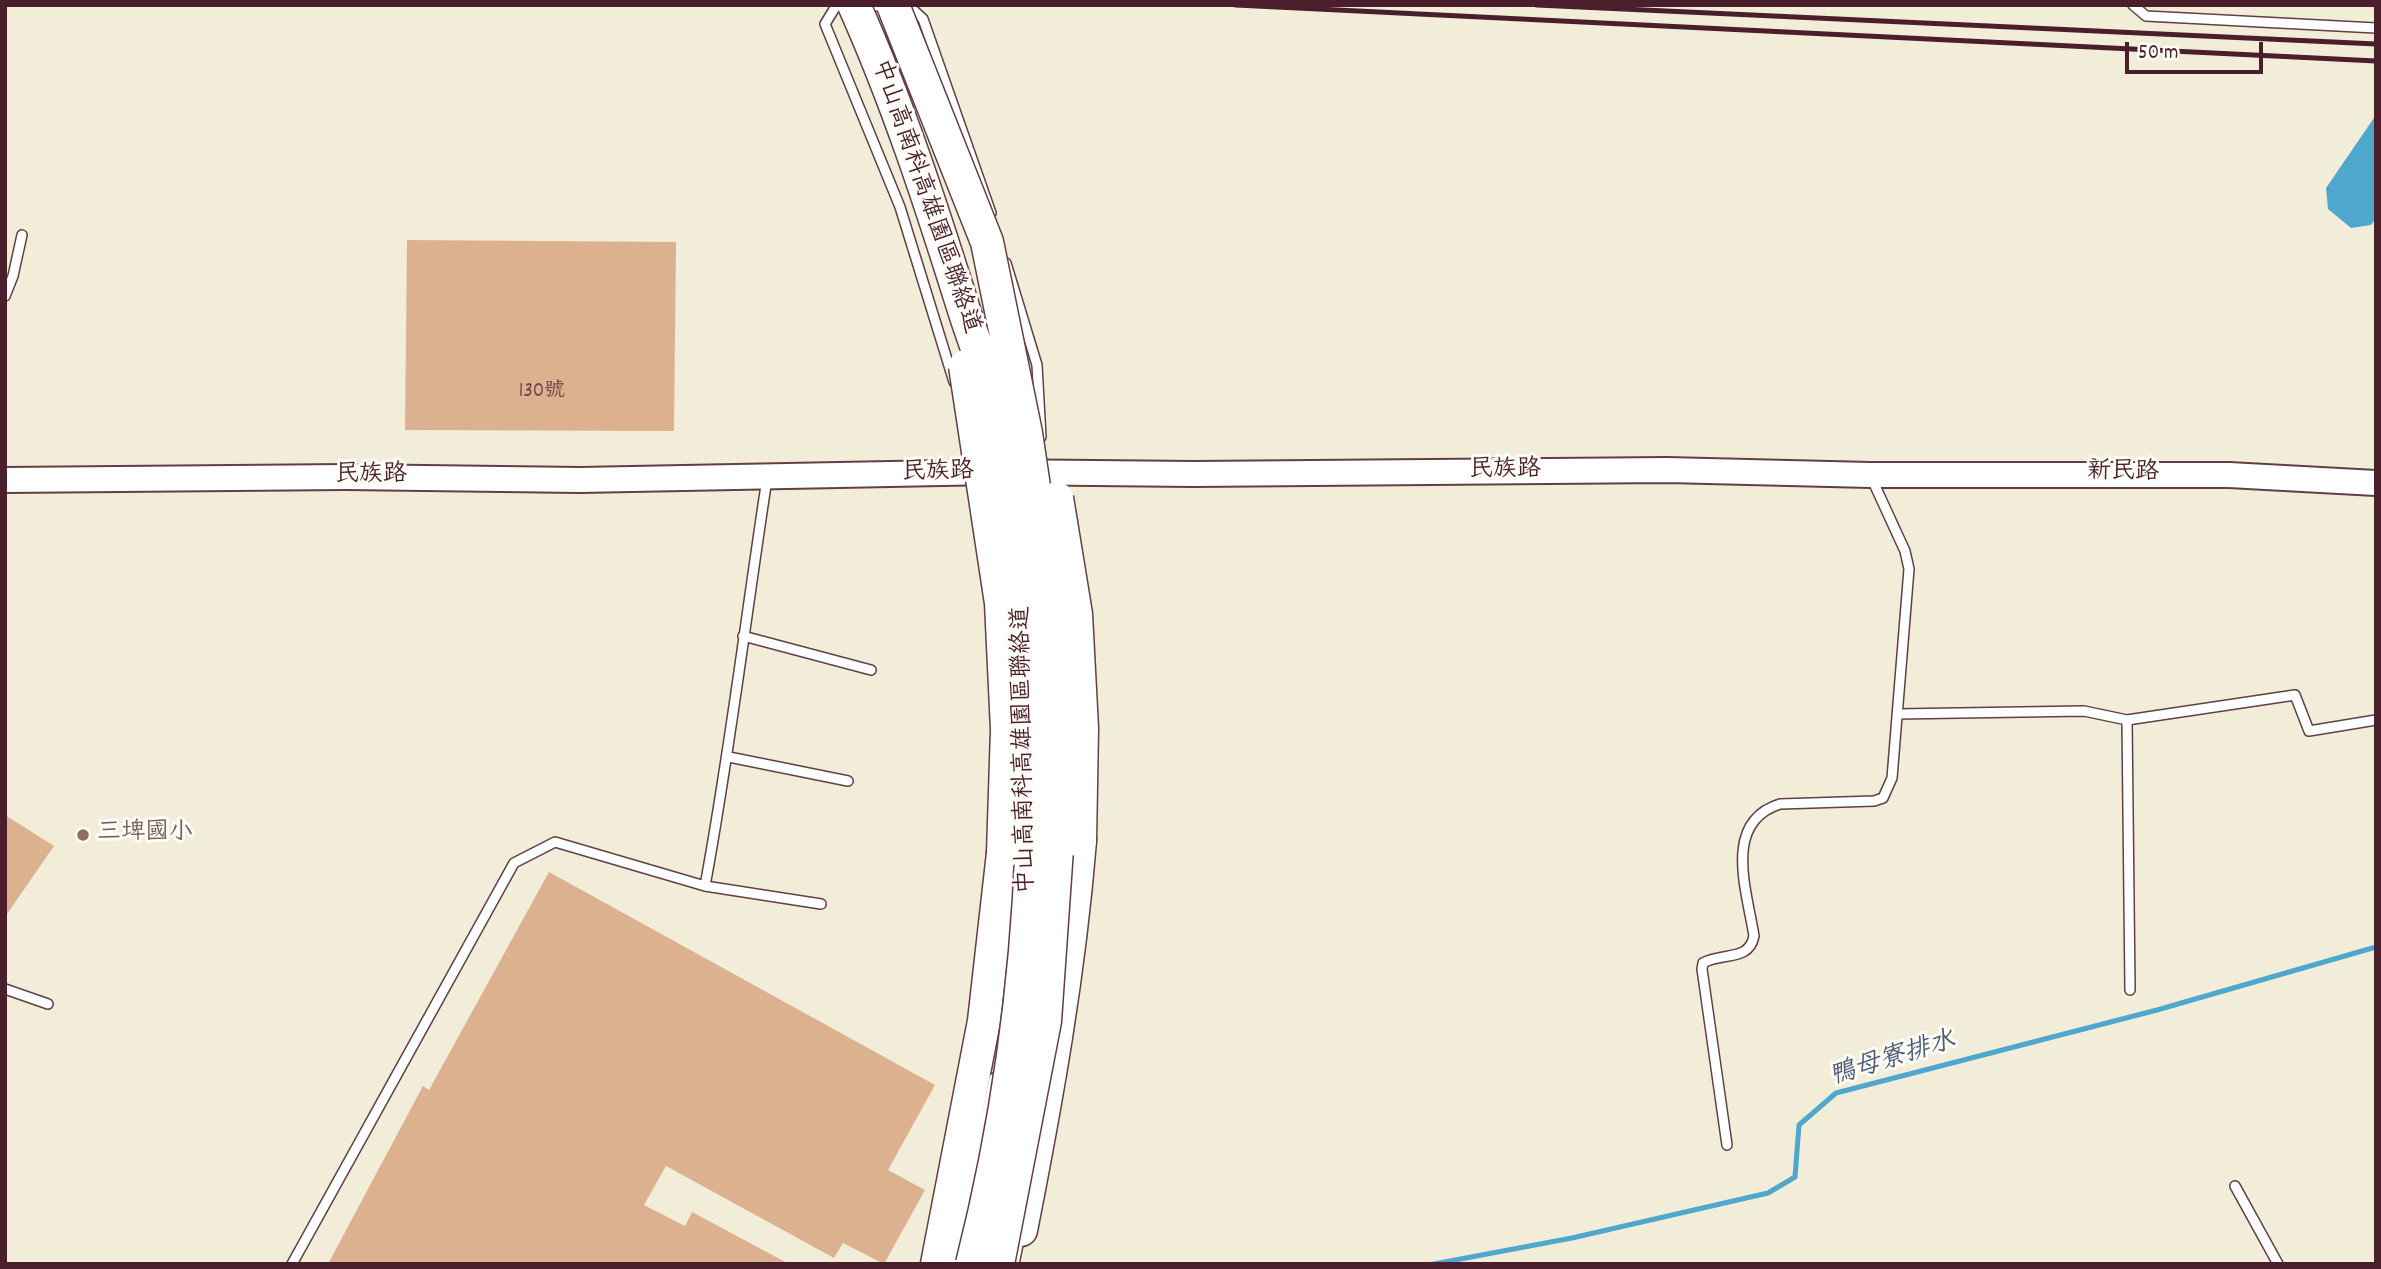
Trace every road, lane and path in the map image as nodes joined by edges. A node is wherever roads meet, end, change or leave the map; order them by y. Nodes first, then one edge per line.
1 (854, 5) edge
2 (893, 5) edge
3 (2133, 5) edge
4 (2376, 29) edge
5 (22, 235) dead end
6 (994, 237) junction
7 (946, 250) junction
8 (5, 296) edge
9 (1042, 446) dead end
10 (1043, 466) junction
11 (1870, 475) junction
12 (768, 478) junction
13 (995, 479) junction
14 (5, 480) edge
15 (2376, 483) edge
16 (743, 636) junction
17 (1015, 657) dead end
18 (872, 670) dead end
19 (1897, 714) junction
20 (2127, 720) junction
21 (2376, 720) edge
22 (1017, 749) dead end
23 (729, 757) junction
24 (848, 781) dead end
25 (705, 886) junction
26 (821, 904) dead end
27 (5, 989) edge
28 (2130, 990) dead end
29 (48, 1004) dead end
30 (996, 1062) dead end
31 (1727, 1145) dead end
32 (2235, 1186) dead end
33 (1021, 1230) junction
34 (292, 1264) edge
35 (937, 1264) edge
36 (954, 1264) edge
37 (972, 1264) edge
38 (998, 1264) edge
39 (1014, 1264) edge
40 (2278, 1264) edge

1 - 7 highway, 中山高南科高雄園區聯絡道, bridge
2 - 6 highway, 中山高南科高雄園區聯絡道, bridge
3 - 4 lane
5 - 8 lane
6 - 9 lane
6 - 13 lane
6 - 33 highway, bridge
6 - 38 highway, 中山高南科高雄園區聯絡道, bridge
7 - 35 highway, bridge
7 - 37 highway, 中山高南科高雄園區聯絡道, bridge
10 - 11 street, 民族路
10 - 13 street, 民族路
10 - 33 lane
11 - 15 street, 新民路
11 - 19 lane
12 - 13 street, 民族路
12 - 14 street, 民族路
12 - 16 lane
16 - 18 lane
16 - 23 lane
17 - 22 lane
19 - 20 lane
19 - 31 lane
20 - 21 lane
20 - 28 lane
23 - 24 lane
23 - 25 lane
25 - 26 lane
25 - 34 lane
27 - 29 lane
30 - 36 lane
32 - 40 lane
33 - 39 lane

